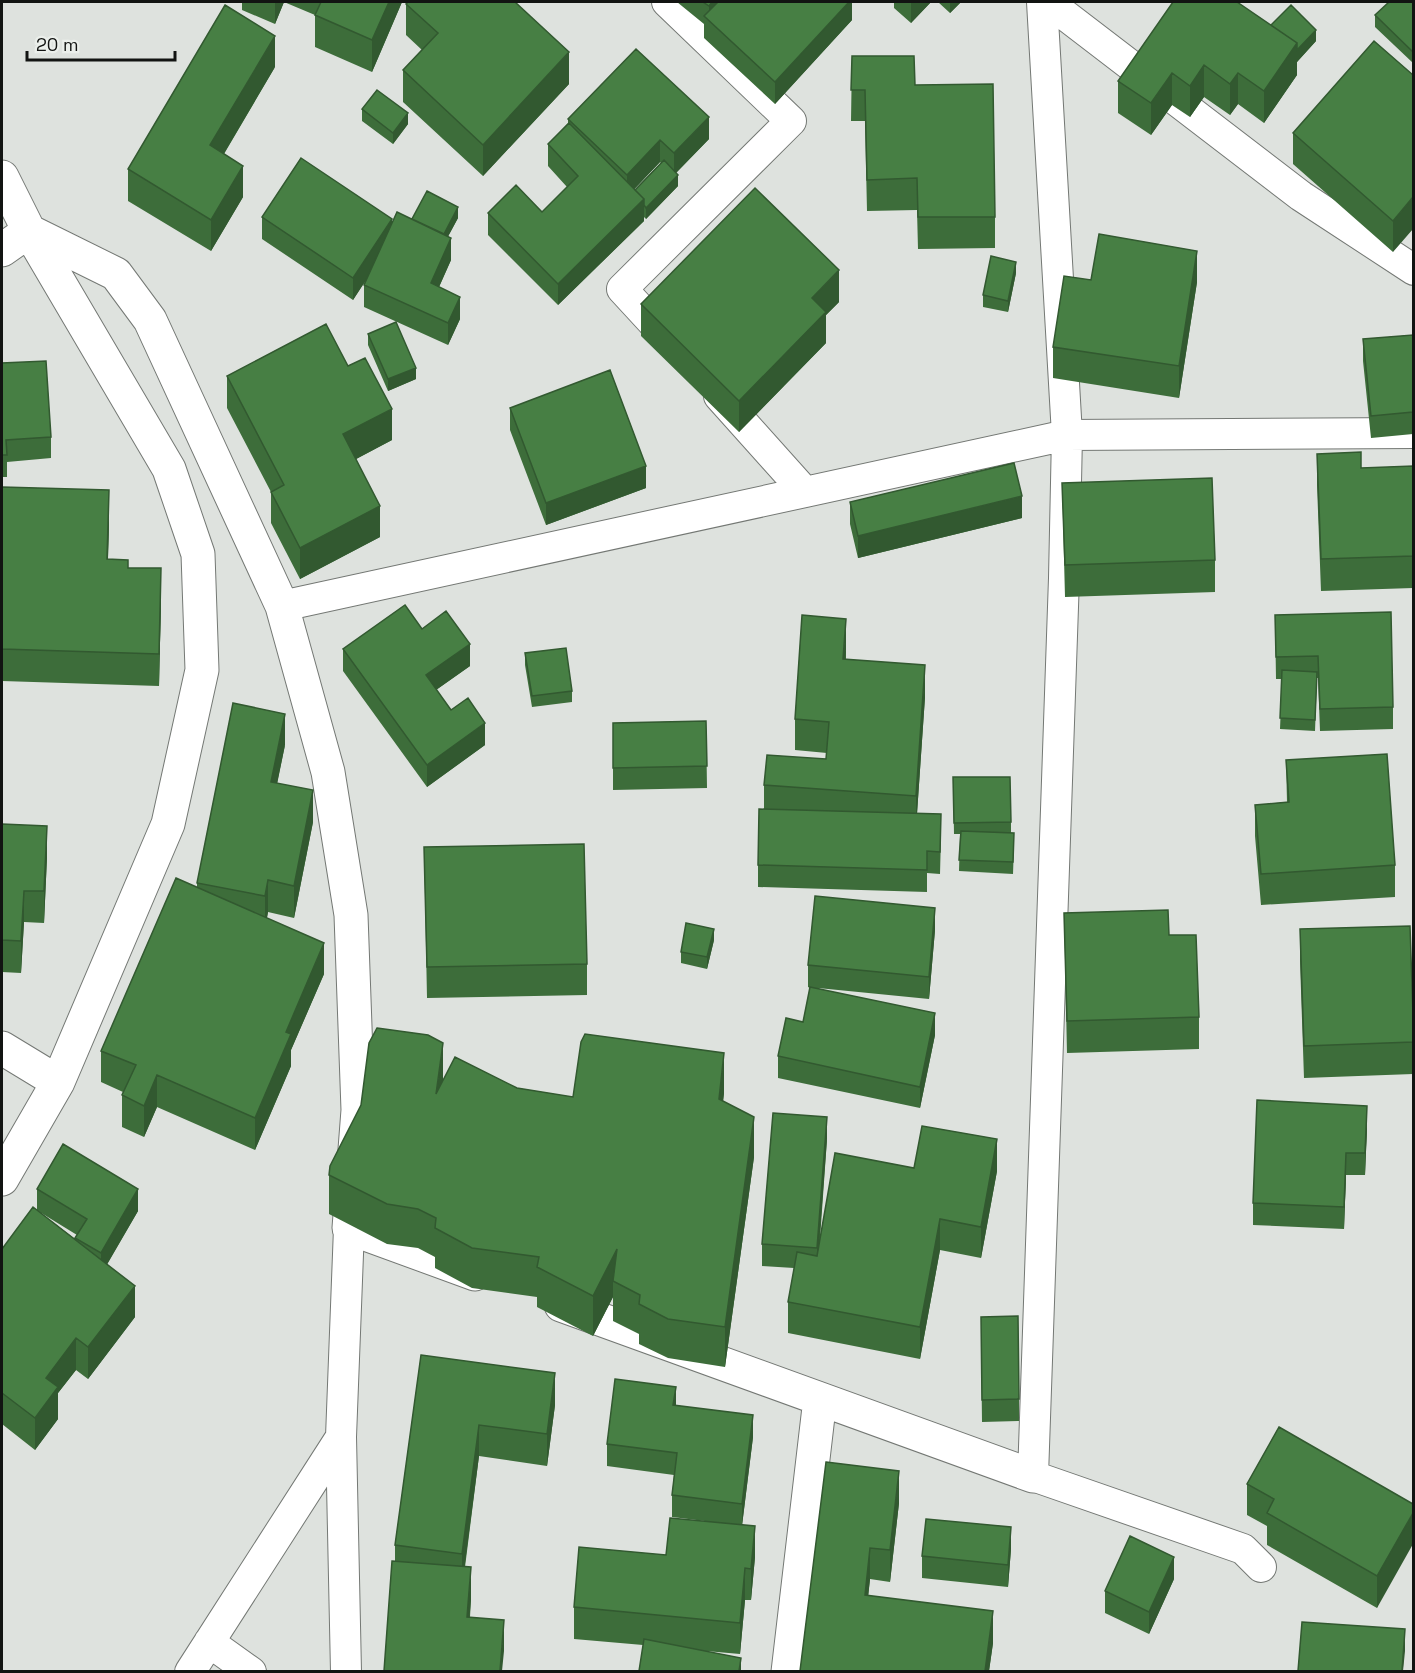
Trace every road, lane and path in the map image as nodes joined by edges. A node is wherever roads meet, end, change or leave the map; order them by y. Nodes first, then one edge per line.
1 (667, 2) edge
2 (1042, 2) edge
3 (1048, 2) edge
4 (2, 177) edge
5 (29, 231) junction
6 (2, 250) edge
7 (1413, 270) edge
8 (1413, 433) edge
9 (1067, 435) junction
10 (805, 492) junction
11 (282, 606) junction
12 (2, 1048) edge
13 (58, 1082) junction
14 (2, 1179) edge
15 (350, 1228) junction
16 (820, 1399) junction
17 (341, 1437) junction
18 (1033, 1476) junction
19 (1261, 1567) dead end
20 (209, 1642) junction
21 (190, 1671) edge
22 (251, 1671) edge
23 (346, 1671) edge
24 (788, 1671) edge

1 - 10 lane
2 - 9 lane
3 - 7 lane
4 - 5 street
5 - 6 street
5 - 11 street
5 - 13 street
8 - 9 lane
9 - 10 lane
9 - 18 lane
10 - 11 lane
11 - 15 street
12 - 13 street
13 - 14 street
15 - 16 street
15 - 17 lane
16 - 18 street
16 - 24 street
17 - 20 lane
17 - 23 lane
18 - 19 lane
20 - 21 lane
20 - 22 lane

